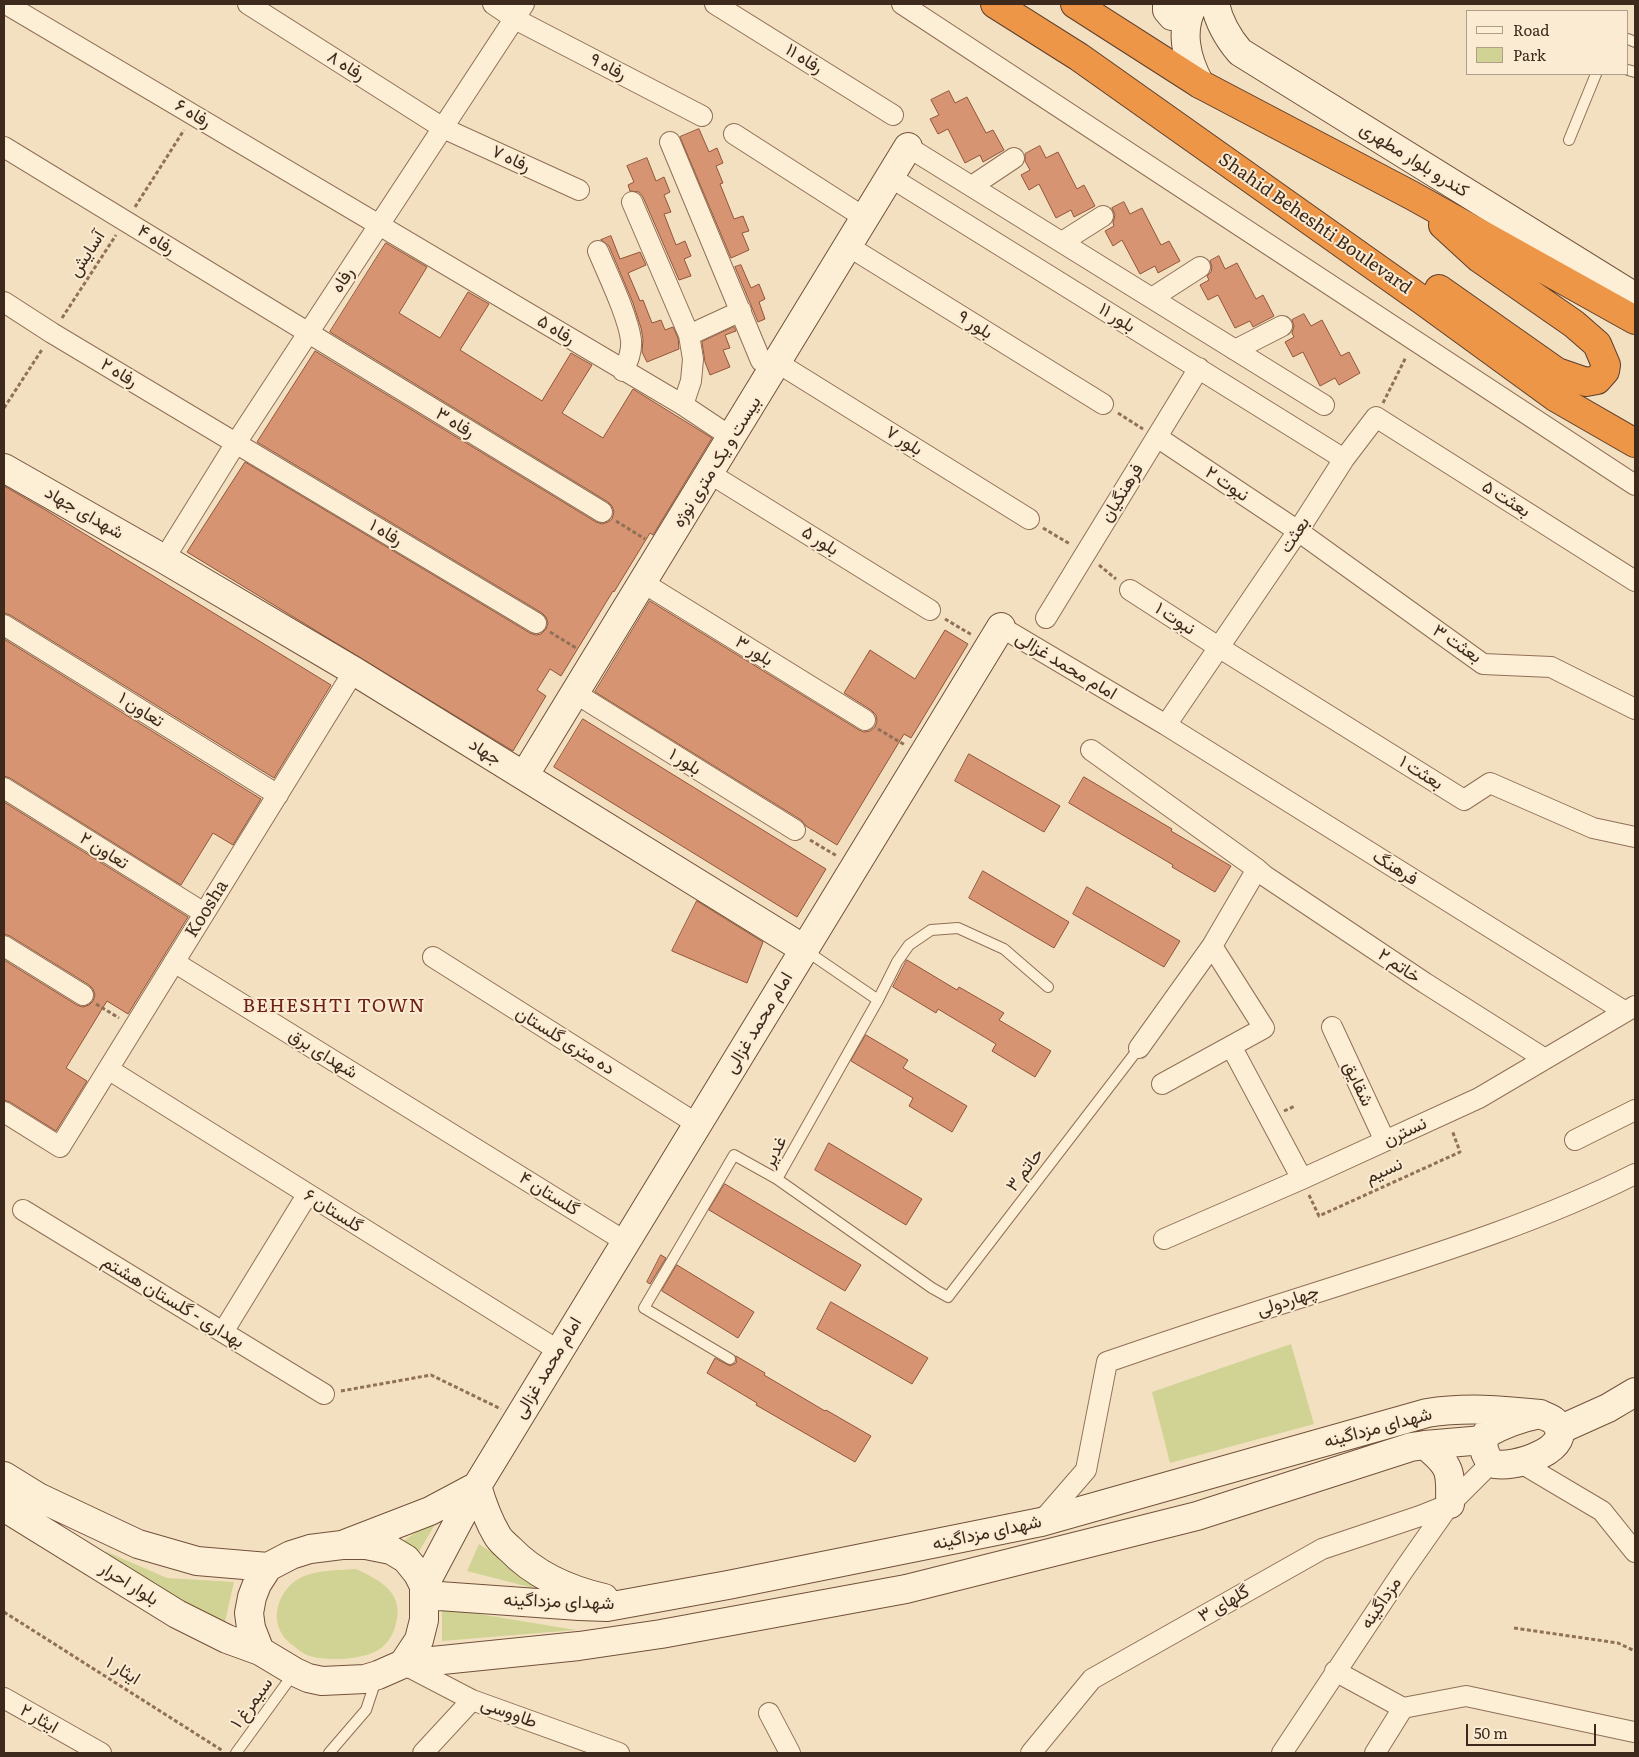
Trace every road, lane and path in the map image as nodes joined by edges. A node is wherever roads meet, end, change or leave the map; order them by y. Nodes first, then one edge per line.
1 (6, 4) edge
2 (248, 4) edge
3 (493, 4) edge
4 (715, 4) edge
5 (902, 4) edge
6 (995, 4) edge
7 (1075, 4) edge
8 (1215, 4) edge
9 (1183, 6) edge
10 (519, 11) edge
11 (1596, 75) edge
12 (1200, 84) junction
13 (194, 115) junction
14 (893, 115) dead end
15 (702, 116) dead end
16 (443, 128) junction
17 (734, 134) dead end
18 (1569, 140) dead end
19 (670, 142) dead end
20 (4, 147) edge
21 (908, 147) joint
22 (1014, 158) dead end
23 (890, 177) junction
24 (972, 186) junction
25 (579, 190) dead end
26 (1411, 195) junction
27 (632, 202) dead end
28 (1103, 216) dead end
29 (864, 218) junction
30 (125, 221) junction
31 (379, 225) junction
32 (1062, 242) junction
33 (848, 246) junction
34 (598, 251) dead end
35 (1200, 267) dead end
36 (1384, 274) junction
37 (1635, 297) edge
38 (1152, 298) junction
39 (4, 302) edge
40 (740, 311) junction
41 (1635, 320) edge
42 (1282, 326) dead end
43 (52, 333) junction
44 (308, 333) junction
45 (689, 335) junction
46 (1414, 340) junction
47 (1235, 350) junction
48 (769, 362) junction
49 (1199, 368) junction
50 (623, 370) junction
51 (1103, 404) joint
52 (682, 405) junction
53 (1324, 405) dead end
54 (4, 408) edge
55 (1376, 417) junction
56 (731, 437) junction
57 (1157, 438) junction
58 (236, 443) junction
59 (1635, 443) edge
60 (1344, 458) junction
61 (4, 468) edge
62 (709, 473) junction
63 (1635, 485) edge
64 (602, 512) joint
65 (1030, 519) dead end
66 (1298, 531) junction
67 (662, 550) junction
68 (164, 559) junction
69 (1635, 580) edge
70 (642, 582) junction
71 (1130, 590) dead end
72 (930, 610) joint
73 (1046, 618) dead end
74 (536, 623) joint
75 (4, 625) edge
76 (995, 637) junction
77 (1220, 648) junction
78 (595, 660) junction
79 (354, 671) junction
80 (574, 694) junction
81 (1635, 709) edge
82 (865, 720) joint
83 (1166, 726) junction
84 (1091, 750) dead end
85 (922, 756) junction
86 (524, 776) junction
87 (4, 788) edge
88 (278, 795) junction
89 (795, 830) joint
90 (1635, 836) edge
91 (854, 867) junction
92 (1257, 868) junction
93 (204, 913) junction
94 (4, 946) edge
95 (1212, 946) junction
96 (804, 949) junction
97 (433, 958) dead end
98 (174, 962) junction
99 (1048, 987) dead end
100 (83, 995) joint
101 (878, 1000) junction
102 (1630, 1008) edge
103 (134, 1027) junction
104 (1332, 1027) dead end
105 (1231, 1046) junction
106 (1139, 1048) joint
107 (1545, 1059) junction
108 (108, 1069) junction
109 (1162, 1084) dead end
110 (1635, 1110) edge
111 (4, 1112) edge
112 (1445, 1113) junction
113 (697, 1124) junction
114 (1576, 1140) dead end
115 (1385, 1141) junction
116 (472, 1146) joint
117 (1635, 1174) edge
118 (777, 1179) junction
119 (1302, 1179) junction
120 (307, 1195) junction
121 (23, 1210) dead end
122 (1164, 1239) dead end
123 (626, 1242) junction
124 (932, 1288) joint
125 (223, 1332) junction
126 (559, 1351) junction
127 (730, 1359) dead end
128 (1635, 1392) edge
129 (324, 1394) joint
130 (518, 1417) junction
131 (1550, 1422) junction
132 (1425, 1444) junction
133 (1487, 1451) junction
134 (1521, 1463) junction
135 (4, 1476) edge
136 (477, 1486) junction
137 (1450, 1504) junction
138 (4, 1507) edge
139 (1041, 1522) junction
140 (342, 1545) junction
141 (1635, 1552) edge
142 (268, 1567) junction
143 (425, 1590) junction
144 (624, 1603) junction
145 (4, 1612) edge
146 (1514, 1628) dead end
147 (1635, 1650) edge
148 (260, 1651) junction
149 (403, 1664) junction
150 (1335, 1671) junction
151 (295, 1672) junction
152 (378, 1675) junction
153 (4, 1698) edge
154 (472, 1700) junction
155 (1403, 1708) junction
156 (769, 1713) dead end
157 (1634, 1732) dead end
158 (101, 1753) edge
159 (227, 1753) edge
160 (236, 1753) edge
161 (329, 1753) edge
162 (422, 1753) edge
163 (619, 1753) edge
164 (790, 1753) edge
165 (1030, 1753) edge
166 (1282, 1753) edge
167 (1375, 1753) edge

1 - 13 street, رفاه ۶
2 - 16 street, رفاه ۸
3 - 10 street, رفاه ۹
4 - 14 street, رفاه ۱۱
5 - 46 street
6 - 36 highway, Shahid Beheshti Boulevard
7 - 12 highway
8 - 37 street, کندرو بلوار مطهری
9 - 12 street
10 - 15 street, رفاه ۹
10 - 16 street, رفاه
11 - 18 lane
12 - 26 highway
13 - 30 path, آسایش
13 - 31 street, رفاه ۶
16 - 25 street, رفاه ۷
16 - 31 street, رفاه
17 - 29 street
19 - 40 street
20 - 30 street, رفاه ۴
21 - 23 street, بیست و یک متری نوژه
21 - 24 street
22 - 24 street
23 - 29 street, بیست و یک متری نوژه
23 - 49 street, بلور ۱۱
24 - 32 street
26 - 36 highway
26 - 41 highway
27 - 45 street
28 - 32 street
29 - 33 street, بیست و یک متری نوژه
30 - 43 path, آسایش
30 - 44 street, رفاه ۴
31 - 44 street, رفاه
31 - 50 street, رفاه ۵
32 - 38 street
33 - 48 street, بیست و یک متری نوژه
33 - 51 street, بلور ۹
34 - 50 street
35 - 38 street
36 - 59 highway, Shahid Beheshti Boulevard
38 - 47 street
39 - 43 street, رفاه ۲
40 - 45 street
40 - 48 street
42 - 47 street
43 - 54 path, آسایش
43 - 58 street, رفاه ۲
44 - 58 street, رفاه
44 - 64 street, رفاه ۳
45 - 52 street
46 - 55 path
46 - 63 street
47 - 53 street
48 - 56 street, بیست و یک متری نوژه
48 - 65 street, بلور ۷
49 - 57 street, فرهنگیان
49 - 60 street, بلور ۱۱
50 - 52 street, رفاه ۵
51 - 57 path
52 - 56 street, رفاه ۵
55 - 60 street, بعثت
55 - 69 street, بعثت ۵
56 - 62 street, بیست و یک متری نوژه
57 - 66 street, نبوت ۲
57 - 73 street, فرهنگیان
58 - 68 street, رفاه
58 - 74 street, رفاه ۱
60 - 66 street, بعثت
61 - 68 street, شهدای جهاد
62 - 67 street, بیست و یک متری نوژه
62 - 72 street, بلور ۵
64 - 67 path
66 - 77 street, بعثت
66 - 81 street, بعثت ۳
67 - 70 street, بیست و یک متری نوژه
68 - 79 street, جهاد
70 - 78 street, بیست و یک متری نوژه
70 - 82 street, بلور ۳
71 - 77 street, نبوت ۱
72 - 76 path
74 - 78 path
75 - 88 street, تعاون ۱
76 - 83 street, امام محمد غزالی
76 - 85 street, امام محمد غزالی
77 - 83 street, بعثت
77 - 90 street, بعثت ۱
78 - 80 street, بیست و یک متری نوژه
79 - 86 street, جهاد
79 - 88 street, Koosha
80 - 86 street, بیست و یک متری نوژه
80 - 89 street, بلور ۱
82 - 85 path
83 - 102 street, فرهنگ
84 - 92 street, خاتم ۲
85 - 91 street, امام محمد غزالی
86 - 96 street, جهاد
87 - 93 street, تعاون ۲
88 - 93 street, Koosha
89 - 91 path
91 - 96 street, امام محمد غزالی
92 - 95 street
92 - 107 street, خاتم ۲
93 - 98 street, Koosha
94 - 100 street
95 - 105 street
95 - 106 street
96 - 101 lane
96 - 113 street, امام محمد غزالی
97 - 113 street, ده متری گلستان
98 - 103 street, Koosha
98 - 116 street, شهدای برق
99 - 101 lane, غدیر
100 - 103 path
101 - 118 lane, غدیر
102 - 107 street, نسترن
103 - 108 street, Koosha
104 - 115 street, شقایق
105 - 109 street
105 - 119 street
106 - 124 lane, حاتم ۳
107 - 112 street, نسترن
108 - 111 street, Koosha
108 - 120 street, گلستان ۶
110 - 114 street
112 - 115 street, نسترن
112 - 119 path, نسیم
113 - 123 street, امام محمد غزالی
115 - 119 street, نسترن
116 - 123 street, گلستان ۴
117 - 139 street, چهاردولی
118 - 124 lane, غدیر
118 - 127 lane
119 - 122 street, نسترن
120 - 125 street
120 - 126 street, گلستان ۶
121 - 125 street, بهداری - گلستان هشتم
123 - 126 street, امام محمد غزالی
125 - 129 street, بهداری - گلستان هشتم
126 - 130 street, امام محمد غزالی
128 - 131 street
129 - 130 path
130 - 136 street, امام محمد غزالی
131 - 133 street
131 - 134 street
131 - 139 street, شهدای مزداگینه
132 - 133 street, شهدای مزداگینه
132 - 137 street
132 - 149 street, شهدای مزداگینه
133 - 134 street, شهدای مزداگینه
133 - 137 street, مزداگینه
134 - 141 street
135 - 142 street, بلوار احرار
136 - 140 street
136 - 143 street, امام محمد غزالی
136 - 144 street
137 - 150 street, مزداگینه
137 - 165 street, گلهای ۳
138 - 148 street, بلوار احرار
139 - 144 street, شهدای مزداگینه
140 - 142 street
140 - 143 street
142 - 148 street
143 - 144 street, شهدای مزداگینه
143 - 149 street
145 - 159 path, ایثار ۱
146 - 147 path
148 - 151 street
149 - 152 street
149 - 154 street, طاووسی
150 - 155 street
150 - 166 street, مزداگینه
151 - 152 street
151 - 160 lane, سیمرغ ۱
152 - 161 lane
153 - 158 street, ایثار ۲
154 - 162 street
154 - 163 street, طاووسی
155 - 157 street
155 - 167 street
156 - 164 street

